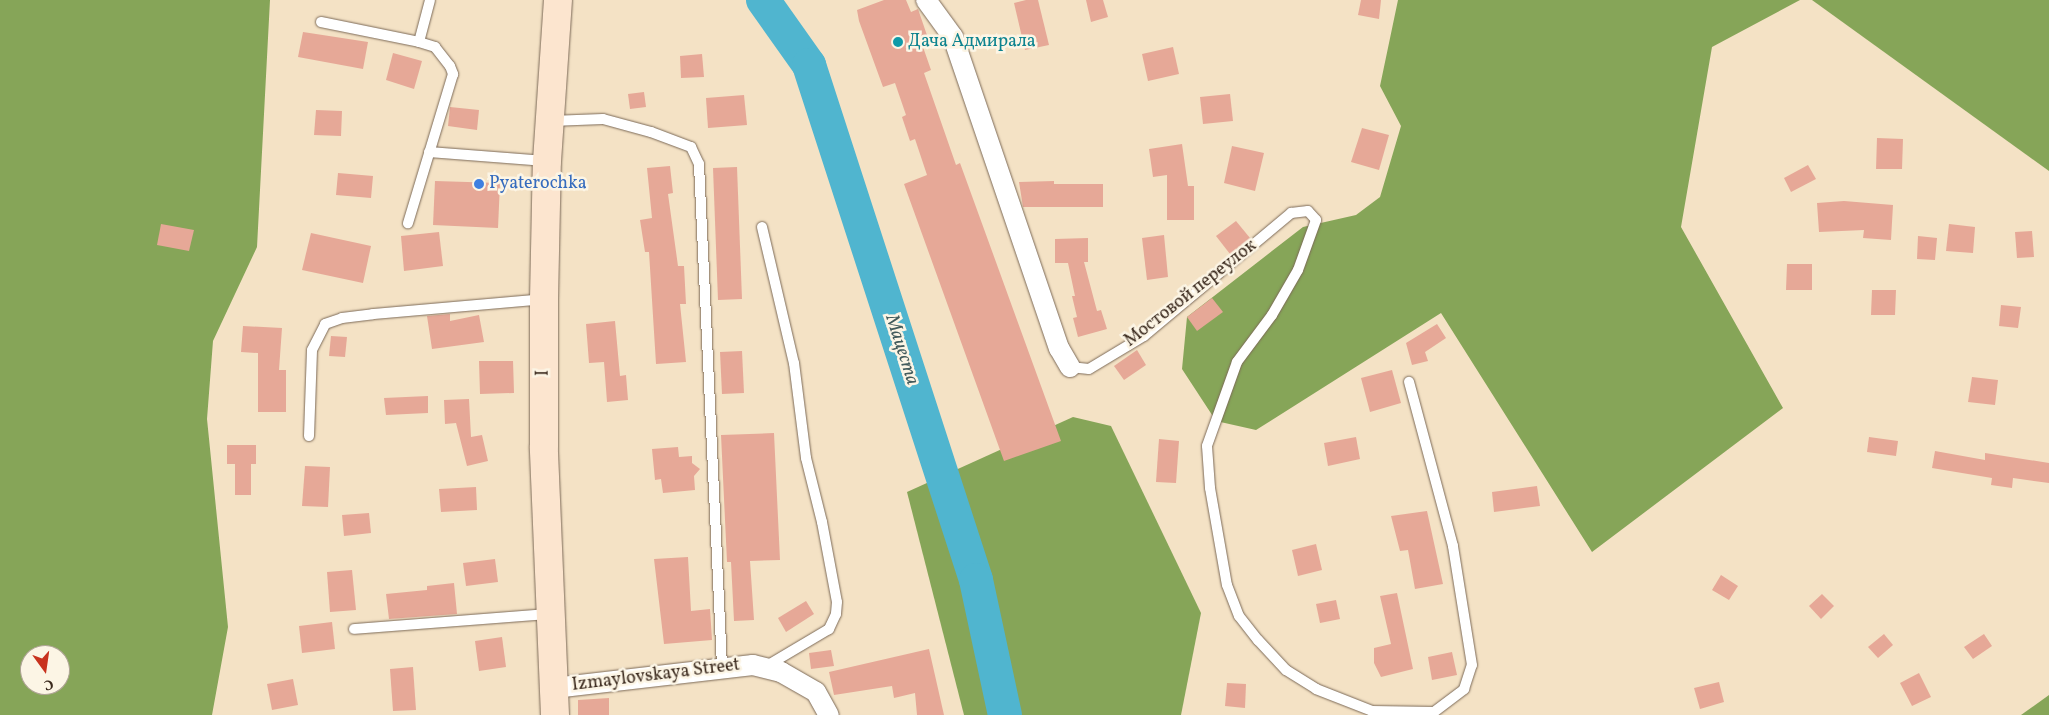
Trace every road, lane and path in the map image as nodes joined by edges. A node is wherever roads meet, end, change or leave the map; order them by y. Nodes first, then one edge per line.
1 (430, 0) edge
2 (558, 0) edge
3 (926, 0) edge
4 (321, 22) dead end
5 (418, 42) junction
6 (550, 121) junction
7 (429, 152) junction
8 (547, 161) junction
9 (408, 223) dead end
10 (762, 227) dead end
11 (544, 299) junction
12 (1070, 367) joint
13 (1409, 382) dead end
14 (309, 436) dead end
15 (550, 614) junction
16 (354, 629) dead end
17 (722, 666) junction
18 (765, 667) junction
19 (554, 688) junction
20 (1435, 713) edge
21 (554, 715) edge
22 (829, 715) edge

1 - 5 lane
2 - 6 street, I
3 - 12 street, Мостовой переулок
4 - 5 lane
5 - 7 lane
6 - 8 street, I
6 - 17 lane
7 - 8 lane
7 - 9 lane
8 - 11 street, I
10 - 18 lane
11 - 14 lane
11 - 15 street, I
12 - 20 lane, Мостовой переулок
13 - 20 lane
15 - 16 lane
15 - 19 street, I
17 - 18 street, Izmaylovskaya Street
17 - 19 street, Izmaylovskaya Street
18 - 22 street, Izmaylovskaya Street
19 - 21 street, I

